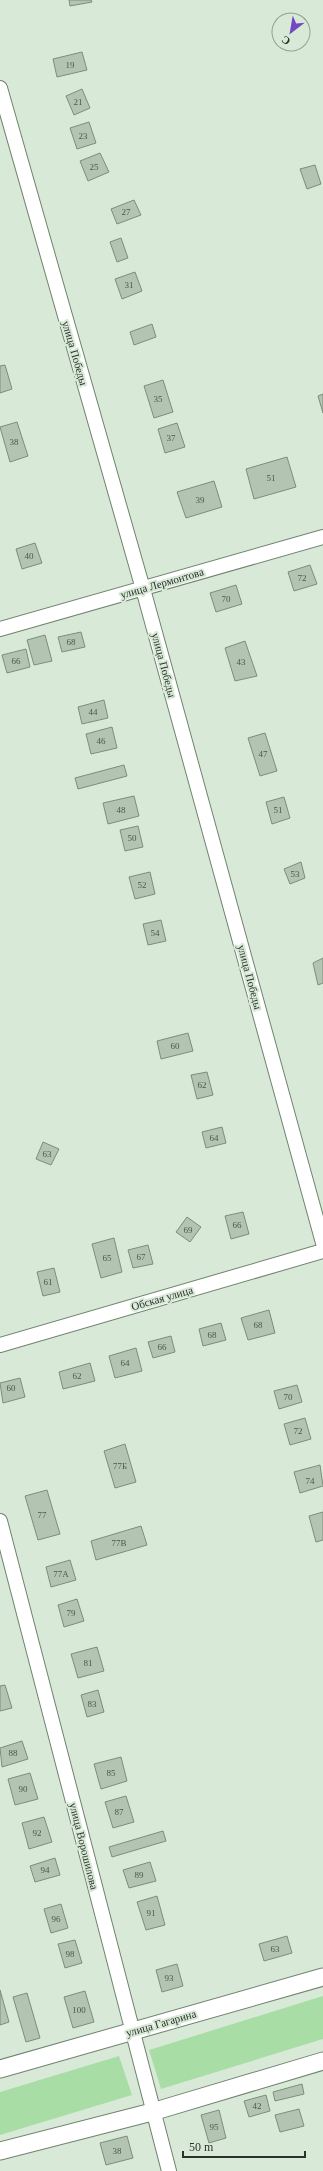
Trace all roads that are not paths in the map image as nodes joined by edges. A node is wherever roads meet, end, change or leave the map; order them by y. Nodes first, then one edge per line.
1 (0, 88) edge
2 (323, 538) edge
3 (143, 589) junction
4 (0, 629) edge
5 (323, 1243) edge
6 (323, 1251) edge
7 (0, 1345) edge
8 (0, 1521) edge
9 (323, 1977) edge
10 (131, 2031) junction
11 (323, 2061) edge
12 (0, 2069) edge
13 (152, 2112) junction
14 (0, 2151) edge
15 (169, 2171) edge

1 - 3 street, улица Победы
2 - 3 street, улица Лермонтова
3 - 4 street, улица Лермонтова
3 - 5 street, улица Победы
6 - 7 street, Обская улица
8 - 10 street, улица Ворошилова
9 - 10 street, улица Гагарина
10 - 12 street, улица Гагарина
10 - 13 street, улица Ворошилова
11 - 13 street
13 - 14 street
13 - 15 street, улица Ворошилова

